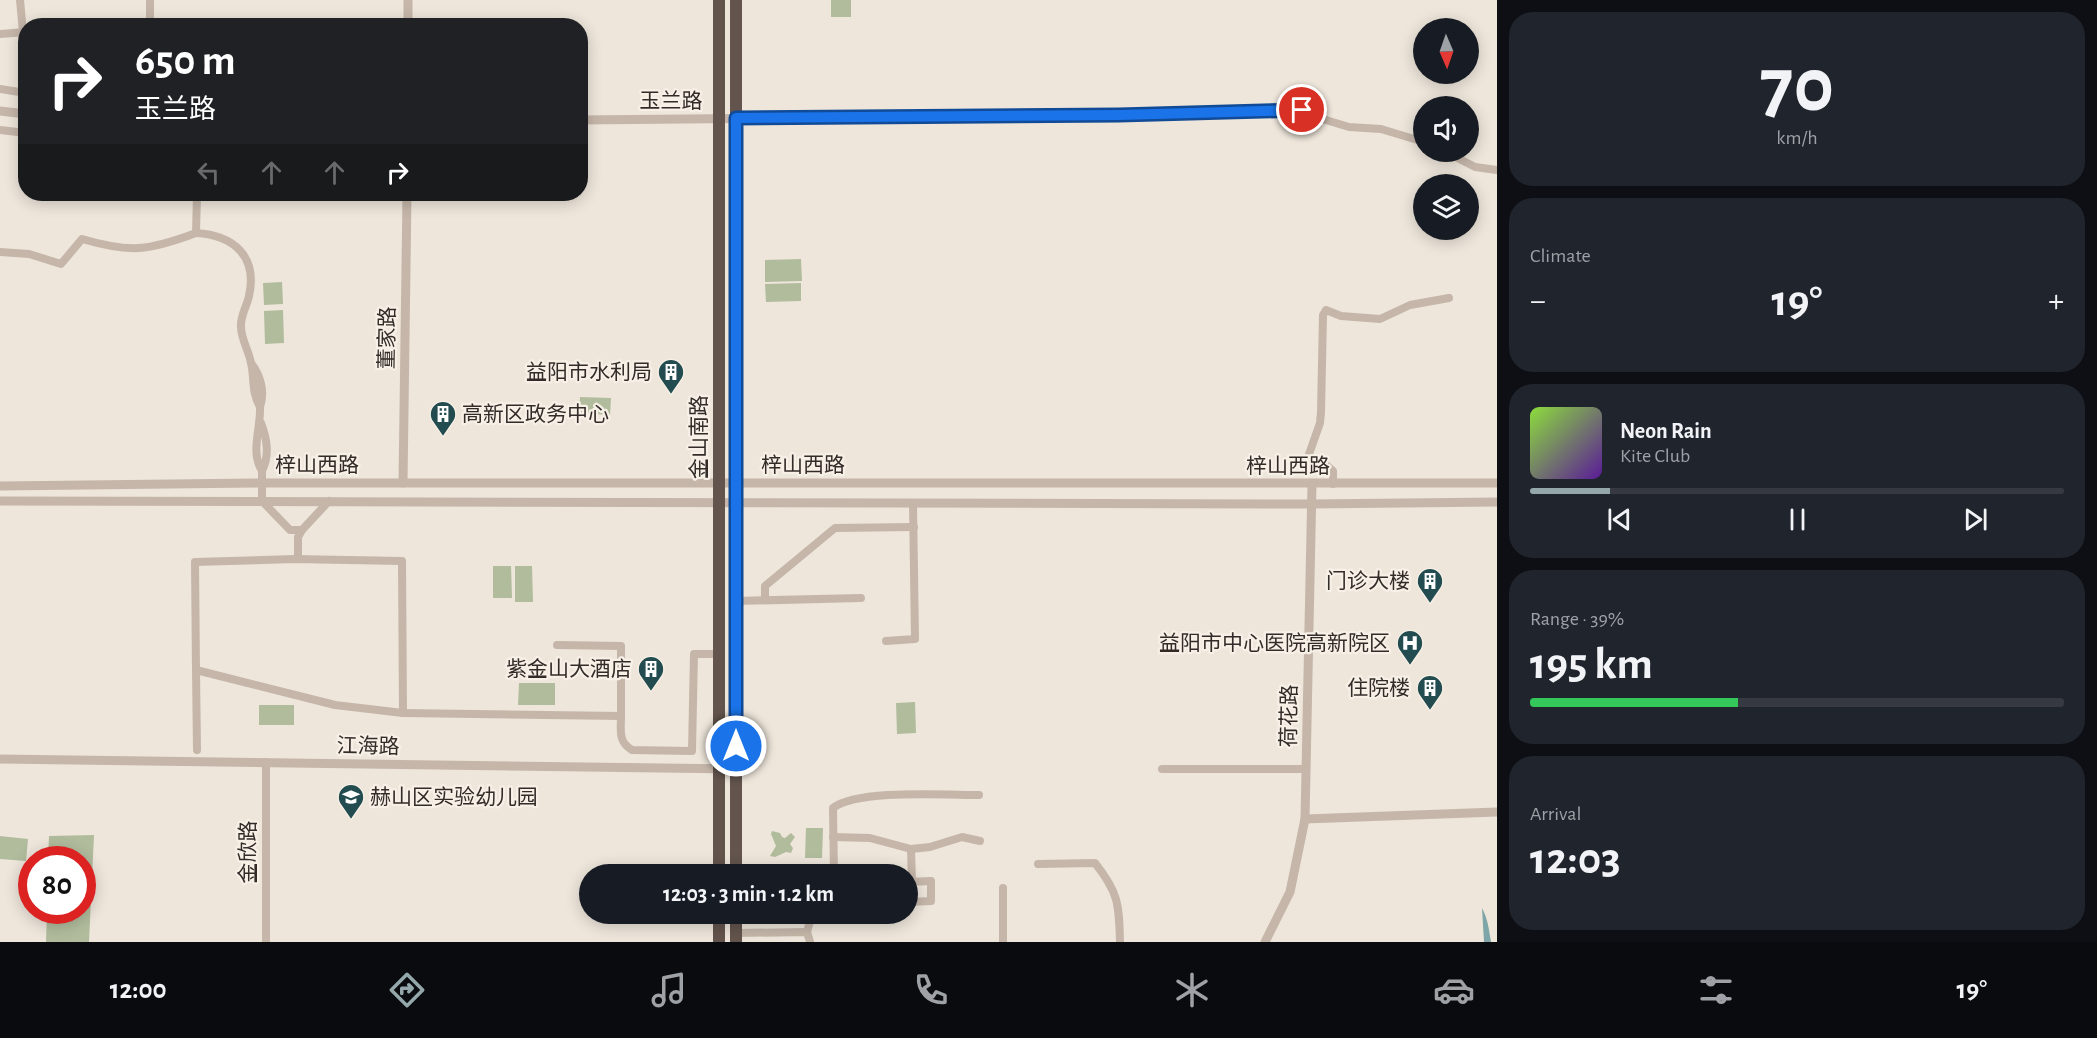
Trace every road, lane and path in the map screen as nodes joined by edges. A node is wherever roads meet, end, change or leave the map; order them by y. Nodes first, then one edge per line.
1 (20, 0) edge
2 (150, 0) edge
3 (408, 0) edge
4 (719, 0) edge
5 (736, 0) edge
6 (22, 18) edge
7 (150, 18) edge
8 (408, 18) edge
9 (719, 27) junction
10 (736, 27) junction
11 (18, 32) edge
12 (0, 34) edge
13 (0, 89) edge
14 (18, 92) edge
15 (1302, 110) joint
16 (0, 111) edge
17 (18, 113) edge
18 (718, 118) junction
19 (736, 118) junction
20 (588, 120) edge
21 (0, 130) edge
22 (18, 132) edge
23 (1413, 139) edge
24 (1465, 162) edge
25 (1497, 170) edge
26 (197, 201) edge
27 (407, 201) edge
28 (196, 233) junction
29 (0, 252) edge
30 (1449, 298) dead end
31 (262, 483) junction
32 (403, 483) junction
33 (719, 483) junction
34 (736, 483) junction
35 (839, 483) junction
36 (954, 483) junction
37 (1497, 483) edge
38 (1312, 484) junction
39 (1333, 484) junction
40 (0, 486) edge
41 (0, 501) edge
42 (262, 501) junction
43 (329, 501) junction
44 (719, 502) junction
45 (736, 502) junction
46 (839, 502) junction
47 (1497, 502) edge
48 (913, 503) junction
49 (954, 503) junction
50 (1311, 504) junction
51 (914, 527) junction
52 (290, 530) junction
53 (302, 530) junction
54 (296, 559) junction
55 (861, 598) dead end
56 (765, 600) junction
57 (736, 601) junction
58 (886, 641) dead end
59 (557, 645) dead end
60 (719, 654) junction
61 (195, 670) junction
62 (403, 713) junction
63 (621, 716) junction
64 (197, 750) dead end
65 (0, 759) edge
66 (266, 762) junction
67 (719, 769) junction
68 (1162, 769) dead end
69 (1306, 769) junction
70 (736, 770) junction
71 (979, 795) dead end
72 (1497, 812) edge
73 (1305, 819) junction
74 (833, 837) junction
75 (980, 840) dead end
76 (911, 849) junction
77 (719, 864) edge
78 (736, 864) edge
79 (834, 864) edge
80 (911, 864) edge
81 (1038, 864) dead end
82 (918, 882) edge
83 (1003, 888) dead end
84 (918, 902) edge
85 (719, 924) edge
86 (809, 924) edge
87 (807, 932) junction
88 (736, 938) edge
89 (266, 942) edge
90 (719, 942) edge
91 (810, 942) edge
92 (1003, 942) edge
93 (1120, 942) edge
94 (1265, 942) edge

1 - 6 street
2 - 7 street
3 - 8 street
4 - 9 highway, 金山南路
5 - 10 highway, 金山南路
9 - 10 highway
9 - 18 highway, 金山南路
10 - 19 highway, 金山南路
11 - 12 street
13 - 14 street
15 - 19 street, 玉兰路
15 - 23 street
16 - 17 street
18 - 19 street, 玉兰路
18 - 20 street, 玉兰路
18 - 33 highway, 金山南路
19 - 34 highway, 金山南路
21 - 22 street
24 - 25 street
26 - 28 street
27 - 32 street, 董家路
28 - 29 street
28 - 31 street
30 - 39 street
31 - 32 street, 梓山西路
31 - 40 street, 梓山西路
31 - 42 street
32 - 33 street, 梓山西路
33 - 34 street, 梓山西路
33 - 44 highway, 金山南路
34 - 35 street, 梓山西路
34 - 45 highway, 金山南路
35 - 36 street, 梓山西路
35 - 46 street
36 - 38 street, 梓山西路
36 - 49 street
37 - 39 street, 梓山西路
38 - 39 street, 梓山西路
38 - 50 street, 荷花路
41 - 42 street, 梓山西路
42 - 43 street, 梓山西路
42 - 52 street
43 - 44 street, 梓山西路
43 - 53 street
44 - 45 street, 梓山西路
44 - 60 highway, 金山南路
45 - 46 street, 梓山西路
45 - 57 highway, 金山南路
46 - 48 street, 梓山西路
47 - 50 street, 梓山西路
48 - 49 street, 梓山西路
48 - 51 street
49 - 50 street, 梓山西路
50 - 69 street, 荷花路
51 - 56 street
51 - 58 street
52 - 53 street
52 - 54 street
53 - 54 street
54 - 61 street
54 - 62 street
55 - 56 street
56 - 57 street
57 - 70 highway, 金山南路
59 - 63 street
60 - 63 street
60 - 67 highway, 金山南路
61 - 62 street
61 - 64 street
62 - 63 street
65 - 66 street, 江海路
66 - 67 street, 江海路
66 - 89 street, 金欣路
67 - 70 street, 江海路
67 - 77 highway, 金山南路
68 - 69 street
69 - 73 street, 荷花路
70 - 78 highway, 金山南路
71 - 74 street
72 - 73 street
73 - 94 street, 荷花路
74 - 76 street
74 - 79 street
75 - 76 street
76 - 80 street
81 - 93 street
82 - 84 street
83 - 92 street
85 - 90 highway
86 - 87 street
87 - 88 street
87 - 91 street

